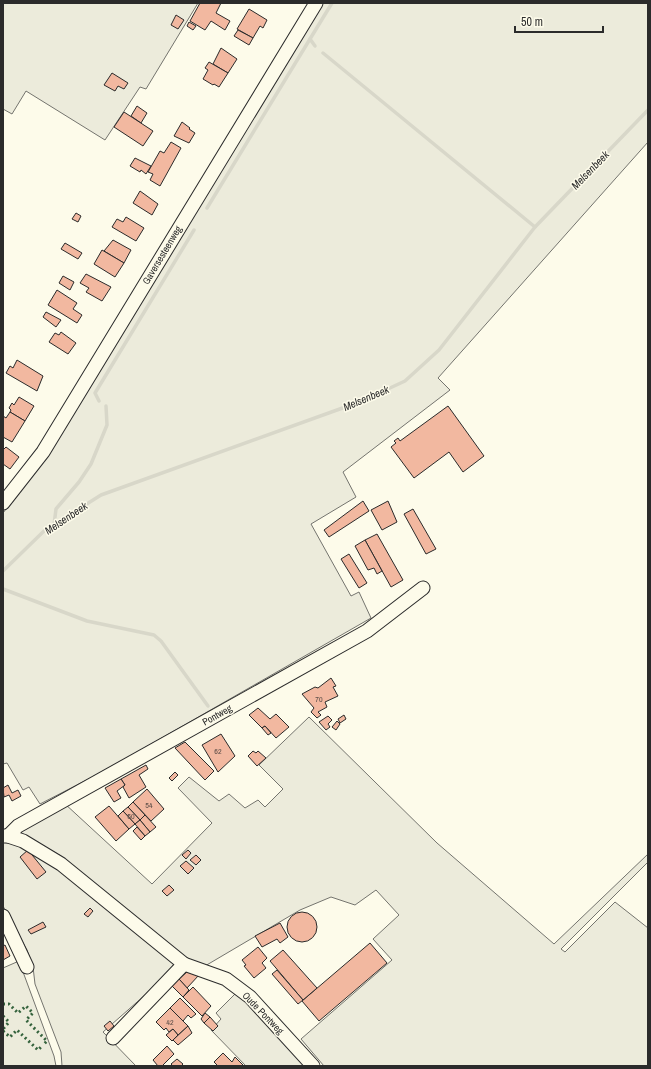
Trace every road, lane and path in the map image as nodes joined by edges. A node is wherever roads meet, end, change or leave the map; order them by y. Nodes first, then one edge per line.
1 (316, 3) edge
2 (3, 503) edge
3 (423, 588) dead end
4 (6, 836) edge
5 (3, 916) edge
6 (184, 964) junction
7 (27, 967) dead end
8 (114, 1038) dead end
9 (313, 1066) edge

1 - 2 street, Gaversesteenweg
3 - 4 street, Pontweg
4 - 6 street, Pontweg
5 - 7 street
6 - 8 street
6 - 9 street, Oude Pontweg

